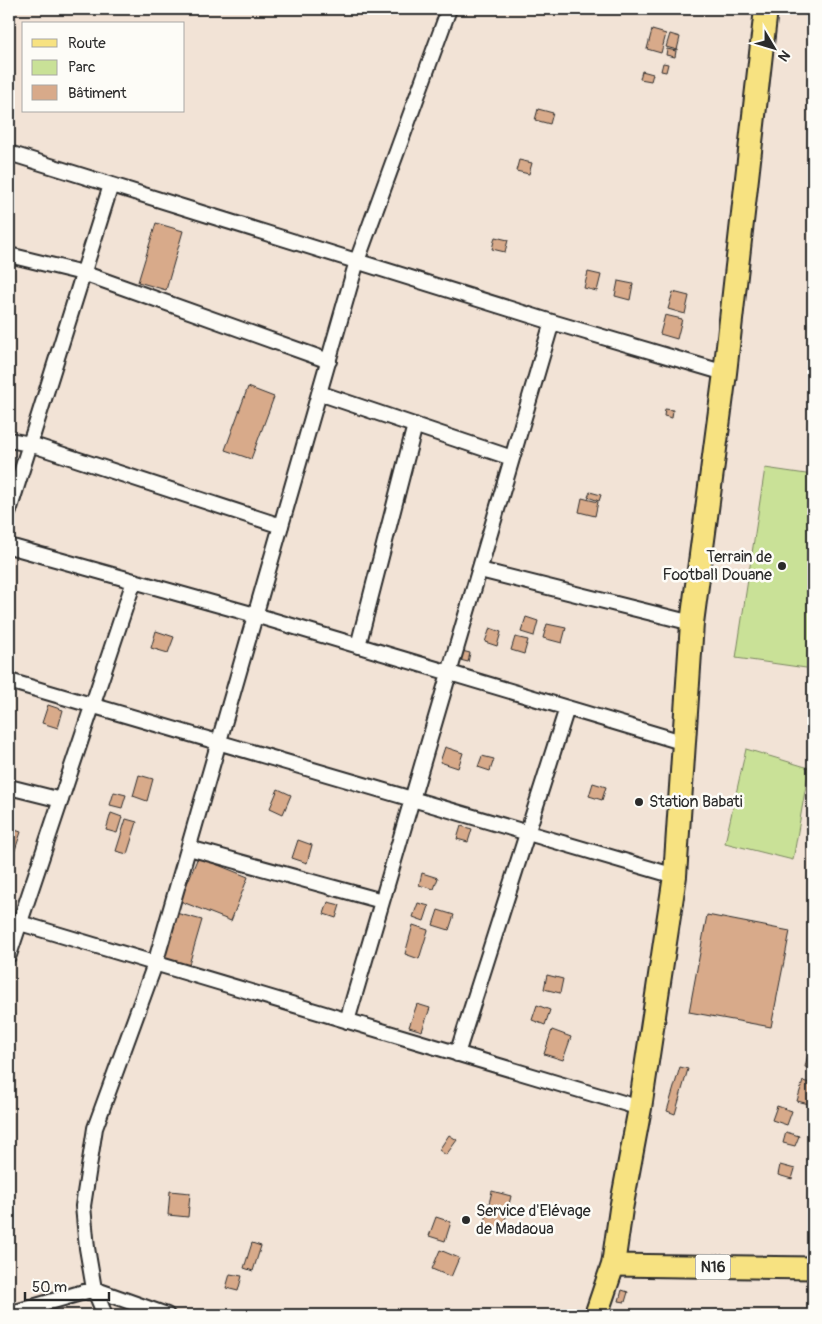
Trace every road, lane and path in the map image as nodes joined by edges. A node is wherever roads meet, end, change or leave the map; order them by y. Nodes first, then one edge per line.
1 (449, 9) edge
2 (766, 9) edge
3 (9, 153) edge
4 (111, 185) junction
5 (9, 255) edge
6 (357, 261) junction
7 (83, 273) junction
8 (552, 322) junction
9 (329, 361) junction
10 (724, 373) junction
11 (319, 393) junction
12 (415, 425) junction
13 (9, 440) edge
14 (30, 444) junction
15 (512, 458) junction
16 (9, 511) edge
17 (281, 526) junction
18 (9, 546) edge
19 (480, 570) junction
20 (134, 582) junction
21 (255, 615) junction
22 (692, 623) junction
23 (358, 646) junction
24 (449, 674) junction
25 (9, 681) edge
26 (92, 706) junction
27 (567, 708) junction
28 (219, 743) junction
29 (685, 743) junction
30 (9, 787) edge
31 (61, 800) junction
32 (412, 800) junction
33 (528, 834) junction
34 (189, 848) junction
35 (675, 876) junction
36 (382, 901) junction
37 (14, 923) edge
38 (9, 955) edge
39 (155, 964) junction
40 (347, 1021) junction
41 (458, 1054) junction
42 (640, 1108) junction
43 (613, 1265) junction
44 (813, 1268) edge
45 (94, 1289) junction
46 (9, 1314) edge
47 (105, 1315) edge
48 (167, 1315) edge
49 (596, 1315) edge

1 - 6 street
2 - 10 highway
3 - 4 street
4 - 6 street
4 - 7 street
5 - 7 street
6 - 8 street
6 - 9 street
7 - 9 street
7 - 14 street
8 - 10 street
8 - 15 street
9 - 11 street
10 - 22 highway
11 - 12 street
11 - 17 street
12 - 15 street
12 - 23 street
13 - 14 street
14 - 16 street
14 - 17 street
15 - 19 street
17 - 21 street
18 - 20 street
19 - 22 street
19 - 24 street
20 - 21 street
20 - 26 street
21 - 23 street
21 - 28 street
22 - 29 highway
23 - 24 street
24 - 27 street
24 - 32 street
25 - 26 street
26 - 28 street
26 - 31 street
27 - 29 street
27 - 33 street
28 - 32 street
28 - 34 street
29 - 35 highway
30 - 31 street
31 - 37 street
32 - 33 street
32 - 36 street
33 - 35 street
33 - 41 street
34 - 36 street
34 - 39 street
35 - 42 highway
36 - 40 street
37 - 38 street
37 - 39 street
39 - 40 street
39 - 45 street
40 - 41 street
41 - 42 street
42 - 43 highway
43 - 44 main road, N16
43 - 49 highway
45 - 46 street
45 - 47 street
45 - 48 street

